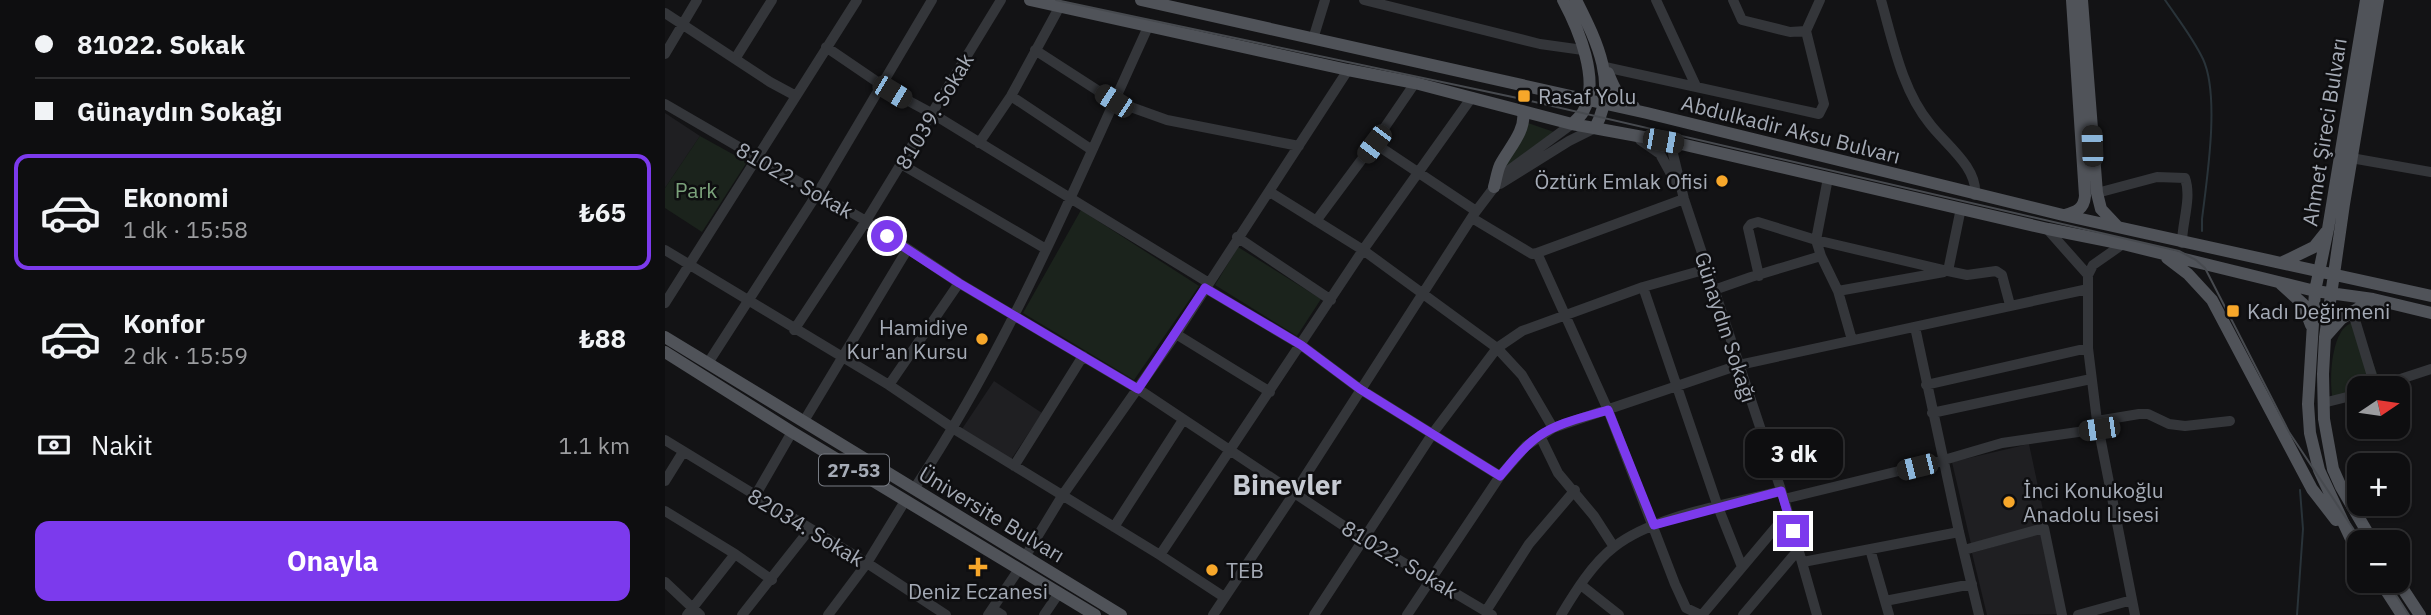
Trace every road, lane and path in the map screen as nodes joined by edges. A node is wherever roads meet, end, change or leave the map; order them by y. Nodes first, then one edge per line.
1 (697, 0) edge
2 (772, 0) edge
3 (857, 0) edge
4 (932, 0) edge
5 (1001, 0) edge
6 (1030, 0) edge
7 (1141, 0) edge
8 (1325, 0) edge
9 (1364, 0) edge
10 (1563, 0) edge
11 (1576, 0) edge
12 (1656, 0) edge
13 (1733, 0) edge
14 (1820, 0) edge
15 (1881, 0) edge
16 (2071, 0) edge
17 (2082, 0) edge
18 (2366, 0) edge
19 (2378, 0) edge
20 (1169, 3) edge
21 (1406, 5) edge
22 (1060, 6) junction
23 (665, 13) edge
24 (683, 25) junction
25 (1148, 27) junction
26 (1806, 31) junction
27 (1313, 39) junction
28 (826, 47) junction
29 (1035, 50) junction
30 (1583, 50) junction
31 (665, 54) edge
32 (735, 59) junction
33 (1605, 67) junction
34 (1348, 70) junction
35 (881, 83) junction
36 (1415, 83) junction
37 (1696, 86) junction
38 (796, 96) junction
39 (1011, 96) junction
40 (1472, 97) junction
41 (1587, 100) junction
42 (1114, 101) junction
43 (665, 104) edge
44 (1604, 104) junction
45 (1523, 112) junction
46 (1647, 113) junction
47 (933, 114) junction
48 (1572, 124) junction
49 (1595, 128) junction
50 (1626, 134) junction
51 (979, 143) junction
52 (1374, 144) junction
53 (1681, 144) junction
54 (1299, 146) junction
55 (1092, 149) junction
56 (2351, 158) junction
57 (756, 159) junction
58 (901, 164) junction
59 (2431, 172) edge
60 (1420, 174) junction
61 (1828, 178) junction
62 (1494, 187) junction
63 (1270, 192) junction
64 (817, 194) junction
65 (1975, 195) junction
66 (1071, 197) junction
67 (2098, 197) junction
68 (1684, 199) junction
69 (2084, 203) junction
70 (1961, 208) junction
71 (1474, 214) junction
72 (2063, 215) junction
73 (866, 221) junction
74 (1316, 221) junction
75 (2118, 227) junction
76 (2048, 229) junction
77 (2328, 229) junction
78 (1237, 237) junction
79 (1816, 240) junction
80 (2182, 243) junction
81 (2123, 244) junction
82 (1046, 249) junction
83 (665, 250) edge
84 (907, 250) junction
85 (1363, 250) junction
86 (1537, 253) junction
87 (2162, 254) junction
88 (1821, 256) junction
89 (2280, 263) junction
90 (687, 265) junction
91 (1707, 269) junction
92 (2319, 270) junction
93 (1948, 271) junction
94 (2335, 273) junction
95 (2088, 275) junction
96 (1759, 276) junction
97 (2274, 280) junction
98 (959, 283) junction
99 (1207, 285) junction
100 (1643, 287) junction
101 (2088, 289) junction
102 (1714, 290) junction
103 (1838, 291) junction
104 (2315, 291) junction
105 (1422, 293) junction
106 (2332, 293) junction
107 (2431, 296) edge
108 (2373, 299) junction
109 (1331, 300) junction
110 (748, 302) junction
111 (665, 303) edge
112 (2010, 305) junction
113 (2352, 310) junction
114 (2431, 313) edge
115 (1015, 315) junction
116 (1567, 315) junction
117 (1915, 327) junction
118 (2312, 329) junction
119 (794, 330) junction
120 (1176, 334) junction
121 (665, 337) edge
122 (2325, 337) junction
123 (1852, 340) junction
124 (1301, 345) junction
125 (1497, 348) junction
126 (2088, 348) junction
127 (665, 352) edge
128 (1083, 356) junction
129 (843, 358) junction
130 (708, 363) junction
131 (1739, 365) junction
132 (2431, 369) edge
133 (2371, 376) edge
134 (2409, 376) edge
135 (2091, 379) junction
136 (889, 385) junction
137 (1675, 386) junction
138 (1926, 386) junction
139 (1138, 389) junction
140 (1360, 389) junction
141 (1270, 392) junction
142 (2347, 397) edge
143 (2323, 403) junction
144 (1608, 410) junction
145 (1932, 413) junction
146 (1183, 420) junction
147 (804, 421) junction
148 (2230, 421) dead end
149 (2098, 425) junction
150 (1553, 428) junction
151 (954, 429) junction
152 (792, 432) junction
153 (1433, 433) junction
154 (1539, 436) junction
155 (665, 440) edge
156 (1231, 449) junction
157 (683, 452) junction
158 (1944, 460) junction
159 (1014, 466) junction
160 (1500, 476) junction
161 (665, 481) edge
162 (914, 489) junction
163 (1575, 491) junction
164 (1295, 492) junction
165 (1782, 495) junction
166 (755, 496) junction
167 (1062, 496) junction
168 (905, 501) junction
169 (1718, 507) junction
170 (665, 511) edge
171 (1787, 514) junction
172 (1654, 525) junction
173 (1114, 527) junction
174 (810, 529) junction
175 (2349, 530) edge
176 (2366, 530) edge
177 (1959, 531) junction
178 (2347, 533) edge
179 (1362, 538) junction
180 (1614, 547) junction
181 (1799, 549) junction
182 (1870, 549) junction
183 (1963, 550) junction
184 (735, 554) junction
185 (1160, 555) junction
186 (1025, 556) junction
187 (1803, 562) junction
188 (867, 563) junction
189 (1742, 566) junction
190 (1019, 569) junction
191 (1431, 579) junction
192 (772, 580) junction
193 (665, 582) edge
194 (1972, 584) junction
195 (1581, 585) junction
196 (1059, 593) junction
197 (2388, 593) edge
198 (2406, 593) edge
199 (1223, 597) junction
200 (2132, 600) junction
201 (1885, 601) junction
202 (693, 613) edge
203 (994, 613) edge
204 (1489, 613) edge
205 (831, 614) edge
206 (944, 614) edge
207 (742, 615) edge
208 (1044, 615) edge
209 (1095, 615) edge
210 (1121, 615) edge
211 (1213, 615) edge
212 (1314, 615) edge
213 (1407, 615) edge
214 (1561, 615) edge
215 (1619, 615) edge
216 (1702, 615) edge
217 (1743, 615) edge
218 (1817, 615) edge
219 (1889, 615) edge
220 (1979, 615) edge
221 (2061, 615) edge
222 (2078, 615) edge
223 (2135, 615) edge
224 (2402, 615) edge
225 (2420, 615) edge

1 - 24 street
2 - 32 street
3 - 28 street
4 - 35 street
5 - 47 street, 81039. Sokak
6 - 22 main road
7 - 20 main road, Abdulkadir Aksu Bulvarı
8 - 27 street
9 - 21 street
10 - 30 main road
11 - 33 main road
12 - 37 street
13 - 26 street
14 - 26 street
15 - 65 street
16 - 69 main road
17 - 67 main road
18 - 77 main road, Ahmet Şireci Bulvarı
19 - 56 main road
20 - 27 main road, Abdulkadir Aksu Bulvarı
21 - 30 street
22 - 25 main road
22 - 29 street
23 - 24 street
24 - 31 street
24 - 32 street
25 - 34 main road
25 - 42 street
26 - 37 street
27 - 41 main road, Abdulkadir Aksu Bulvarı
28 - 35 street
28 - 38 street
29 - 39 street
29 - 42 street
30 - 41 main road
32 - 38 street
33 - 37 street
33 - 44 main road
33 - 46 main road
34 - 36 main road
34 - 54 street
35 - 47 street
35 - 64 street
36 - 40 main road
36 - 52 street
38 - 57 street
39 - 51 street
39 - 55 street
40 - 45 main road
40 - 60 street
41 - 44 main road, Abdulkadir Aksu Bulvarı
41 - 48 main road
42 - 54 street
42 - 55 street
43 - 57 street, 81022. Sokak
44 - 46 main road, Abdulkadir Aksu Bulvarı
44 - 49 main road
45 - 48 main road
45 - 62 main road
46 - 65 main road, Abdulkadir Aksu Bulvarı
47 - 51 street
47 - 58 street, 81039. Sokak
48 - 49 main road
48 - 62 street
49 - 50 main road
49 - 62 street
50 - 53 main road
50 - 68 street
51 - 66 street
52 - 60 street
52 - 74 street
53 - 61 main road
53 - 68 street
54 - 63 street
55 - 66 street
56 - 59 street
56 - 94 main road
57 - 64 street, 81022. Sokak
57 - 90 street
58 - 73 street, 81039. Sokak
58 - 82 street
60 - 71 street
60 - 85 street
61 - 70 main road
61 - 79 street
62 - 71 street
63 - 74 street
63 - 78 street
64 - 73 street, 81022. Sokak
64 - 110 street
65 - 72 main road, Abdulkadir Aksu Bulvarı
66 - 82 street
66 - 99 street
67 - 69 main road
67 - 75 main road
67 - 80 street
68 - 86 street
68 - 91 street, Günaydın Sokağı
69 - 72 main road
70 - 76 main road
70 - 93 street
71 - 86 street
71 - 105 street
72 - 75 main road, Abdulkadir Aksu Bulvarı
73 - 84 street, 81022. Sokak
73 - 119 street, 81039. Sokak
74 - 85 street
75 - 80 main road, Abdulkadir Aksu Bulvarı
76 - 81 main road
76 - 95 street
77 - 89 main road
77 - 92 main road, Ahmet Şireci Bulvarı
78 - 99 street
78 - 109 street
79 - 88 street
79 - 93 street
79 - 96 street
80 - 89 main road, Abdulkadir Aksu Bulvarı
81 - 87 main road
81 - 95 street
82 - 115 street
83 - 90 street
84 - 98 street, 81022. Sokak
84 - 129 street
85 - 105 street
85 - 109 street
86 - 116 street
87 - 97 main road
87 - 178 main road
88 - 96 street
88 - 103 street
89 - 92 main road, Abdulkadir Aksu Bulvarı
90 - 110 street
90 - 111 street
91 - 100 street
91 - 102 street, Günaydın Sokağı
92 - 94 main road, Abdulkadir Aksu Bulvarı
92 - 104 main road, Ahmet Şireci Bulvarı
93 - 103 street
93 - 112 street
94 - 106 main road
94 - 107 main road, Abdulkadir Aksu Bulvarı
95 - 101 street
96 - 102 street
97 - 104 main road
97 - 118 main road
98 - 115 street, 81022. Sokak
98 - 136 street
99 - 120 street
99 - 124 street
100 - 116 street
100 - 137 street
101 - 112 street
101 - 126 street
102 - 131 street, Günaydın Sokağı
103 - 123 street
104 - 106 main road
104 - 118 main road, Ahmet Şireci Bulvarı
105 - 125 street
105 - 140 street
106 - 108 main road
106 - 122 main road
108 - 113 main road
108 - 114 main road
109 - 124 street
110 - 119 street
110 - 130 street
112 - 117 street
113 - 122 main road
113 - 133 street
115 - 128 street, 81022. Sokak
115 - 151 street
116 - 125 street
116 - 144 street
117 - 123 street
117 - 138 street
118 - 175 main road, Ahmet Şireci Bulvarı
119 - 129 street
120 - 139 street
120 - 141 street
121 - 130 main road, Üniversite Bulvarı
122 - 143 main road
123 - 131 street
124 - 140 street
124 - 141 street
125 - 150 street
125 - 153 street
126 - 135 street
126 - 138 street
127 - 152 main road, Üniversite Bulvarı / 27-53
128 - 139 street, 81022. Sokak
128 - 159 street
129 - 136 street
129 - 147 street
130 - 147 main road, Üniversite Bulvarı
131 - 137 street
131 - 165 street, Günaydın Sokağı
132 - 134 street
135 - 145 street
135 - 149 street
136 - 151 street
137 - 144 street
137 - 169 street
138 - 145 street
139 - 146 street, 81022. Sokak
139 - 167 street
140 - 153 street
140 - 164 street
141 - 156 street
142 - 143 street
143 - 176 main road
144 - 150 street
144 - 172 street
145 - 158 street
146 - 156 street, 81022. Sokak
146 - 173 street
147 - 162 main road, Üniversite Bulvarı
148 - 149 street
149 - 158 street
149 - 200 street
150 - 154 street
151 - 159 street
151 - 162 street
152 - 166 street
152 - 168 main road, Üniversite Bulvarı / 27-53
153 - 160 street
153 - 179 street
154 - 160 street
154 - 163 street
155 - 157 street, 82034. Sokak
156 - 164 street, 81022. Sokak
156 - 185 street
157 - 161 street
157 - 166 street, 82034. Sokak
158 - 165 street
158 - 177 street
159 - 167 street
160 - 191 street
162 - 186 main road, Üniversite Bulvarı
163 - 180 street
163 - 204 street
164 - 179 street, 81022. Sokak
164 - 199 street
165 - 169 street
165 - 171 street, Günaydın Sokağı
166 - 174 street, 82034. Sokak
167 - 173 street
167 - 186 street
168 - 188 street
168 - 190 main road, Üniversite Bulvarı / 27-53
169 - 172 street
169 - 189 street
170 - 184 street
171 - 181 street, Günaydın Sokağı
171 - 189 street
172 - 180 street
172 - 216 street
173 - 185 street
174 - 188 street, 82034. Sokak
174 - 192 street
177 - 182 street
177 - 183 street
179 - 191 street, 81022. Sokak
179 - 212 street
180 - 195 street
181 - 187 street, Günaydın Sokağı
181 - 217 street
182 - 187 street
182 - 201 street
183 - 194 street
183 - 221 street
184 - 192 street
184 - 202 street
185 - 199 street
186 - 210 main road, Üniversite Bulvarı
187 - 218 street, Günaydın Sokağı
188 - 205 street
188 - 206 street, 82034. Sokak
189 - 216 street
190 - 196 main road, Üniversite Bulvarı / 27-53
190 - 203 street
191 - 204 street, 81022. Sokak
191 - 213 street
192 - 207 street
193 - 202 street
194 - 201 street
194 - 220 street
195 - 214 street
195 - 215 street
196 - 208 street
196 - 209 main road, Üniversite Bulvarı
197 - 224 main road
198 - 225 main road
199 - 211 street
200 - 222 street
200 - 223 street
201 - 219 street

